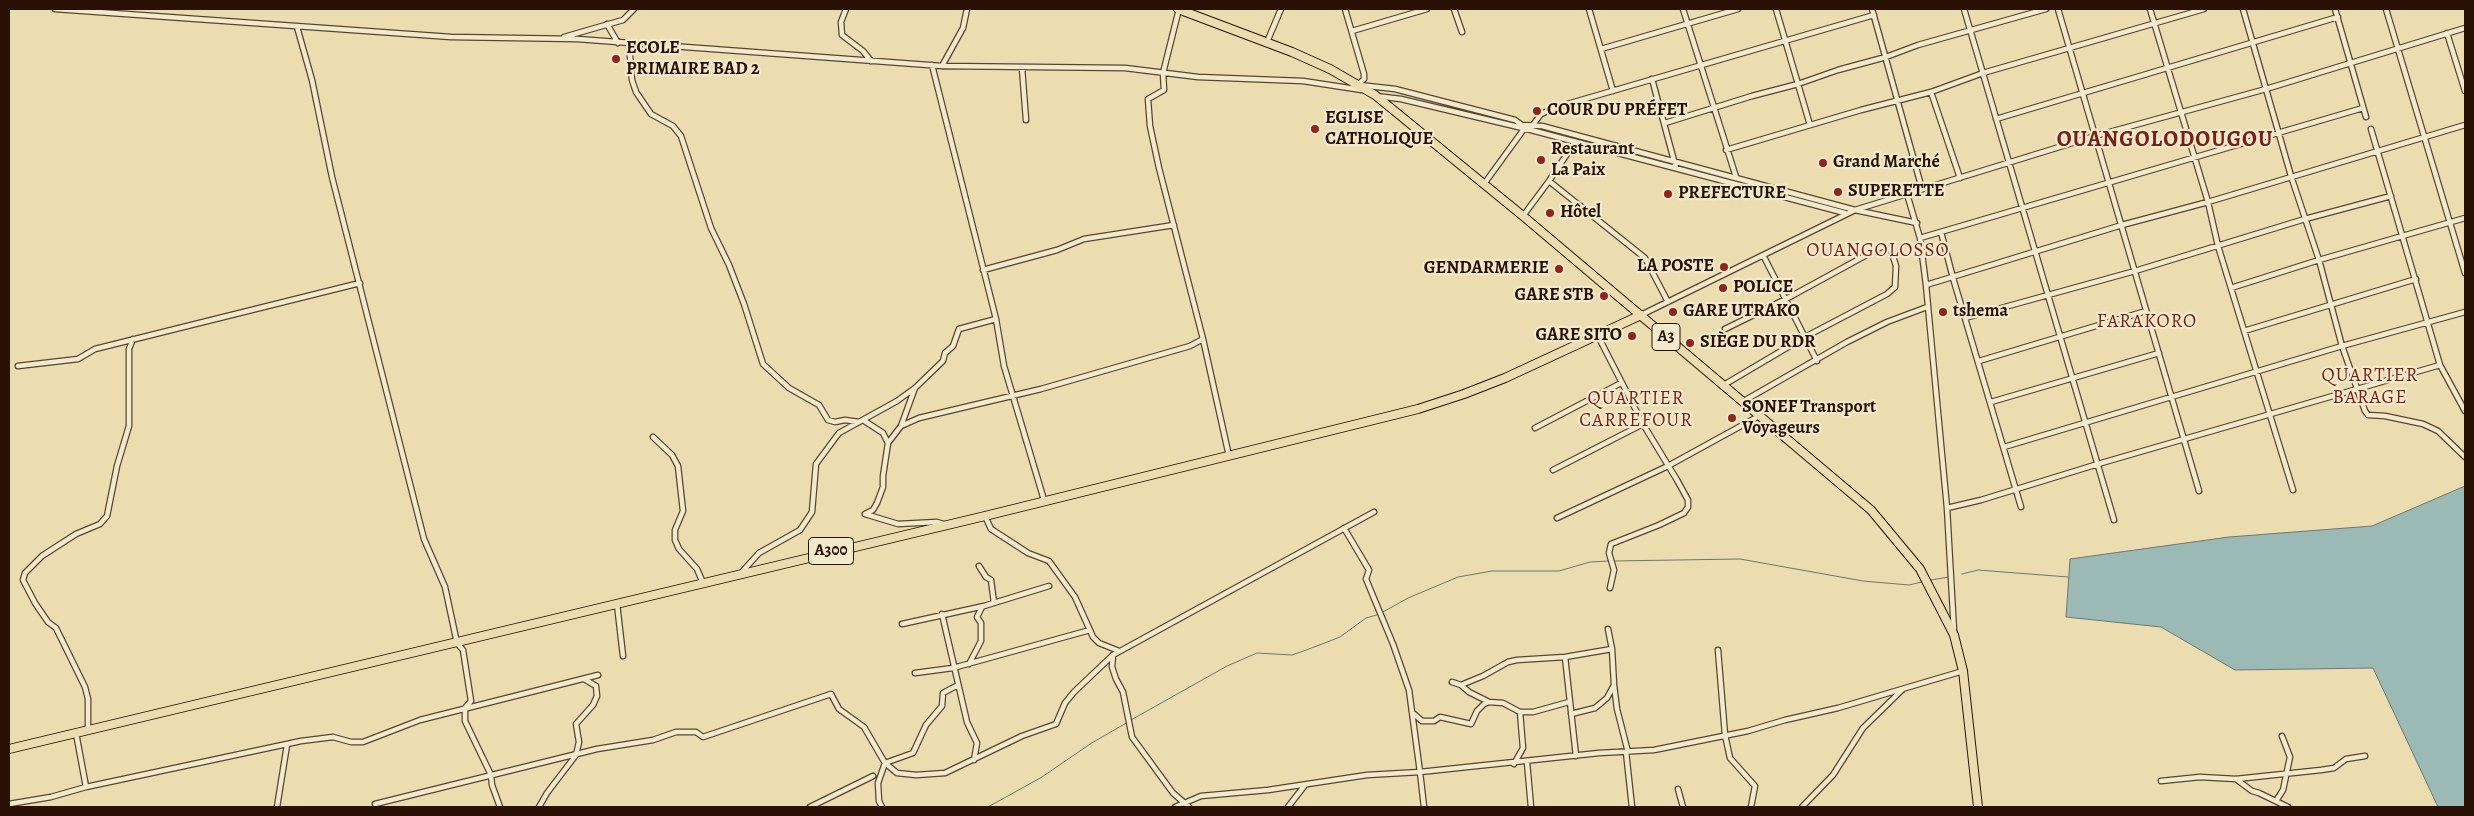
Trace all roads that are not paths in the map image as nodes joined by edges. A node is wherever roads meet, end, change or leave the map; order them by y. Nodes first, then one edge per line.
1 (55, 9) edge
2 (634, 9) edge
3 (846, 9) edge
4 (967, 9) edge
5 (1178, 9) edge
6 (1281, 9) edge
7 (1345, 9) edge
8 (1427, 9) edge
9 (1454, 9) edge
10 (1589, 9) edge
11 (1683, 9) edge
12 (1738, 9) edge
13 (1776, 9) edge
14 (1872, 9) edge
15 (1964, 9) edge
16 (2046, 9) edge
17 (2058, 9) edge
18 (2150, 9) edge
19 (2204, 9) edge
20 (2243, 9) edge
21 (2335, 9) edge
22 (2386, 9) edge
23 (1874, 15) junction
24 (2338, 17) junction
25 (607, 24) junction
26 (1688, 24) junction
27 (2155, 24) junction
28 (297, 27) junction
29 (2465, 28) edge
30 (1352, 31) junction
31 (1971, 31) junction
32 (1462, 32) dead end
33 (2447, 33) junction
34 (561, 38) junction
35 (1785, 41) junction
36 (1268, 42) junction
37 (2252, 42) junction
38 (618, 43) junction
39 (629, 44) junction
40 (2069, 48) junction
41 (2398, 48) junction
42 (1602, 50) junction
43 (1886, 57) junction
44 (871, 60) junction
45 (2352, 61) junction
46 (932, 65) junction
47 (1700, 65) junction
48 (942, 66) junction
49 (1022, 68) junction
50 (2168, 68) junction
51 (1163, 73) junction
52 (1983, 73) junction
53 (1652, 79) junction
54 (1798, 84) junction
55 (1358, 85) junction
56 (2266, 89) junction
57 (1613, 91) junction
58 (2465, 91) edge
59 (1931, 92) junction
60 (1372, 93) junction
61 (2082, 94) junction
62 (1899, 100) junction
63 (1714, 108) junction
64 (2363, 108) junction
65 (2180, 113) junction
66 (2366, 117) dead end
67 (1996, 119) junction
68 (1026, 120) dead end
69 (1533, 124) junction
70 (1665, 124) junction
71 (2465, 125) edge
72 (1810, 126) junction
73 (1524, 128) junction
74 (2371, 129) dead end
75 (1531, 130) junction
76 (2278, 132) junction
77 (2095, 136) junction
78 (2425, 137) junction
79 (1575, 142) junction
80 (1726, 150) junction
81 (2378, 151) junction
82 (2193, 156) junction
83 (1674, 160) junction
84 (2009, 162) junction
85 (1676, 168) junction
86 (1736, 176) junction
87 (2291, 176) junction
88 (1960, 178) junction
89 (1549, 182) junction
90 (2110, 183) junction
91 (1484, 184) junction
92 (1922, 189) junction
93 (1907, 194) junction
94 (2391, 196) junction
95 (2208, 202) junction
96 (2022, 208) junction
97 (1856, 210) junction
98 (1846, 213) junction
99 (1523, 216) junction
100 (2465, 218) edge
101 (2305, 219) junction
102 (1917, 223) junction
103 (2450, 223) junction
104 (1174, 225) junction
105 (2122, 225) junction
106 (1942, 232) junction
107 (2403, 235) junction
108 (1920, 238) junction
109 (2218, 246) junction
110 (2035, 251) junction
111 (1763, 255) junction
112 (2319, 260) junction
113 (983, 270) junction
114 (2134, 270) junction
115 (2465, 272) edge
116 (1953, 278) junction
117 (2416, 279) junction
118 (360, 283) junction
119 (1926, 285) junction
120 (2231, 288) junction
121 (2048, 294) junction
122 (1786, 299) junction
123 (1668, 302) junction
124 (2332, 304) junction
125 (1927, 307) junction
126 (2146, 311) junction
127 (2465, 312) edge
128 (1641, 315) junction
129 (1964, 318) junction
130 (996, 319) junction
131 (2427, 322) junction
132 (1725, 329) dead end
133 (2244, 331) junction
134 (1598, 336) junction
135 (2061, 336) junction
136 (1804, 337) junction
137 (133, 339) junction
138 (1203, 340) junction
139 (2342, 346) junction
140 (2159, 353) junction
141 (1817, 361) junction
142 (1978, 362) junction
143 (2440, 365) junction
144 (18, 366) dead end
145 (2257, 371) junction
146 (2073, 378) junction
147 (1621, 382) junction
148 (1722, 386) junction
149 (915, 388) junction
150 (2356, 391) junction
151 (1013, 396) junction
152 (2172, 398) junction
153 (1742, 402) junction
154 (1991, 402) junction
155 (2465, 411) edge
156 (2269, 414) junction
157 (1759, 416) junction
158 (861, 421) junction
159 (2086, 423) junction
160 (1644, 424) junction
161 (901, 426) junction
162 (1535, 428) dead end
163 (653, 437) dead end
164 (2184, 440) junction
165 (888, 442) junction
166 (2004, 447) junction
167 (2464, 455) edge
168 (1228, 456) junction
169 (2098, 464) junction
170 (1668, 466) junction
171 (1553, 470) dead end
172 (2015, 490) junction
173 (2293, 490) dead end
174 (2199, 491) dead end
175 (1044, 500) junction
176 (2021, 507) dead end
177 (1946, 508) junction
178 (1374, 512) dead end
179 (985, 516) junction
180 (1557, 518) dead end
181 (2114, 520) dead end
182 (946, 524) junction
183 (1344, 528) junction
184 (980, 566) dead end
185 (740, 574) junction
186 (703, 583) junction
187 (1049, 586) dead end
188 (1610, 588) dead end
189 (994, 603) junction
190 (616, 604) junction
191 (984, 606) junction
192 (942, 614) junction
193 (902, 624) dead end
194 (1608, 629) dead end
195 (1090, 630) junction
196 (1954, 635) junction
197 (457, 643) junction
198 (1612, 649) junction
199 (1119, 650) junction
200 (1718, 650) dead end
201 (1112, 655) junction
202 (623, 656) dead end
203 (1564, 657) junction
204 (968, 664) junction
205 (953, 668) junction
206 (915, 672) dead end
207 (1963, 672) junction
208 (598, 675) dead end
209 (582, 679) junction
210 (1452, 682) dead end
211 (958, 685) junction
212 (1461, 685) junction
213 (1614, 685) junction
214 (1904, 689) junction
215 (1489, 702) junction
216 (1569, 702) junction
217 (465, 708) junction
218 (1520, 712) junction
219 (1414, 714) junction
220 (1571, 714) junction
221 (88, 730) junction
222 (76, 733) junction
223 (1725, 735) junction
224 (2282, 736) dead end
225 (287, 744) junction
226 (9, 749) edge
227 (1627, 752) junction
228 (576, 755) junction
229 (1576, 756) junction
230 (2365, 756) dead end
231 (974, 760) junction
232 (1528, 762) junction
233 (885, 763) junction
234 (1514, 764) junction
235 (1420, 772) junction
236 (2285, 773) junction
237 (491, 775) junction
238 (873, 776) dead end
239 (2236, 779) junction
240 (2161, 781) dead end
241 (1305, 785) junction
242 (86, 787) junction
243 (1678, 789) dead end
244 (2276, 801) junction
245 (1182, 803) junction
246 (9, 804) edge
247 (375, 804) dead end
248 (277, 807) edge
249 (500, 807) edge
250 (539, 807) edge
251 (810, 807) edge
252 (882, 807) edge
253 (1175, 807) edge
254 (1188, 807) edge
255 (1288, 807) edge
256 (1424, 807) edge
257 (1531, 807) edge
258 (1632, 807) edge
259 (1683, 807) edge
260 (1750, 807) edge
261 (1802, 807) edge
262 (1978, 807) edge
263 (2288, 807) edge

1 - 28 street
2 - 25 street
3 - 44 street
4 - 48 street
5 - 36 highway, A3
5 - 51 street
6 - 36 street
7 - 30 street
8 - 30 street
9 - 32 street
10 - 42 street
11 - 26 street
12 - 26 street
13 - 35 street
14 - 23 street
15 - 31 street
16 - 31 street
17 - 40 street
18 - 27 street
19 - 27 street
20 - 37 street
21 - 24 street
22 - 41 street
23 - 35 street
23 - 43 street
24 - 37 street
24 - 45 street
25 - 34 street
25 - 38 street
26 - 42 street
26 - 47 street
27 - 40 street
27 - 50 street
28 - 34 street
28 - 118 street
29 - 33 street
30 - 55 street
31 - 43 street
31 - 52 street
33 - 41 street
33 - 58 street
34 - 38 street
35 - 47 street
35 - 54 street
36 - 55 highway, A3
37 - 50 street
37 - 56 street
38 - 39 street
39 - 44 street
39 - 158 street
40 - 52 street
40 - 61 street
41 - 45 street
41 - 78 street
42 - 57 street
43 - 54 street
43 - 62 street
44 - 46 street
45 - 56 street
45 - 64 street
46 - 48 street
46 - 113 street
47 - 53 street
47 - 63 street
48 - 49 street
49 - 51 street
49 - 68 street
50 - 61 street
50 - 65 street
51 - 60 street
51 - 104 street
52 - 59 street
52 - 67 street
53 - 57 street
53 - 70 street
54 - 63 street
54 - 72 street
55 - 60 highway, A3
55 - 69 street
56 - 65 street
56 - 76 street
57 - 69 street
59 - 62 street
59 - 88 street
60 - 73 street
60 - 91 highway, A3
61 - 67 street
61 - 77 street
62 - 72 street
62 - 92 street
63 - 70 street
63 - 80 street
64 - 66 street
64 - 76 street
65 - 77 street
65 - 82 street
67 - 84 street
69 - 75 street
69 - 83 street
70 - 83 street
71 - 78 street
72 - 80 street
73 - 75 street
73 - 91 street
74 - 81 street
75 - 79 street
76 - 82 street
76 - 87 street
77 - 84 street
77 - 90 street
78 - 81 street
78 - 103 street
79 - 85 street
79 - 89 street
80 - 86 street
81 - 87 street
81 - 94 street
82 - 90 street
82 - 95 street
83 - 85 street
83 - 86 street
84 - 88 street
84 - 96 street
85 - 98 street
86 - 97 street
87 - 95 street
87 - 101 street
88 - 92 street
89 - 99 street
89 - 123 street
90 - 96 street
90 - 105 street
91 - 99 highway, A3
92 - 93 street
93 - 97 street
93 - 102 street
94 - 101 street
94 - 107 street
95 - 105 street
95 - 109 street
96 - 106 street
96 - 110 street
97 - 98 street
97 - 102 street
98 - 111 street
99 - 128 highway, A3
100 - 103 street
101 - 109 street
101 - 112 street
102 - 108 street
103 - 107 street
103 - 115 street
104 - 113 street
104 - 138 street
105 - 110 street
105 - 114 street
106 - 108 street
106 - 116 street
107 - 112 street
107 - 117 street
108 - 119 street
109 - 114 street
109 - 120 street
110 - 116 street
110 - 121 street
111 - 122 street
111 - 123 street
112 - 120 street
112 - 124 street
113 - 130 street
114 - 121 street
114 - 126 street
116 - 119 street
116 - 129 street
117 - 124 street
117 - 131 street
118 - 137 street
118 - 197 street
119 - 125 street
120 - 133 street
121 - 129 street
121 - 135 street
122 - 132 street
122 - 136 street
122 - 136 street
123 - 128 street
124 - 133 street
124 - 139 street
125 - 141 street
125 - 177 street
126 - 135 street
126 - 140 street
127 - 131 street
128 - 134 highway, A300
128 - 148 highway, A3
129 - 142 street
130 - 149 street
130 - 151 street
131 - 139 street
131 - 143 street
133 - 145 street
134 - 147 street
134 - 168 highway, A300
135 - 142 street
135 - 146 street
136 - 141 street
136 - 148 street
137 - 144 street
137 - 221 street
138 - 151 street
138 - 168 street
139 - 145 street
139 - 150 street
140 - 146 street
140 - 152 street
141 - 153 street
142 - 154 street
143 - 150 street
143 - 155 street
145 - 152 street
145 - 156 street
146 - 154 street
146 - 159 street
147 - 160 street
147 - 162 street
148 - 153 highway, A3
149 - 158 street
149 - 161 street
150 - 156 street
150 - 167 street
151 - 161 street
151 - 175 street
152 - 159 street
152 - 164 street
153 - 157 highway, A3
154 - 166 street
156 - 164 street
156 - 173 street
157 - 170 street
157 - 196 highway, A3
158 - 165 street
158 - 185 street
159 - 166 street
159 - 169 street
160 - 170 street
160 - 171 street
161 - 165 street
163 - 186 street
164 - 169 street
164 - 174 street
165 - 182 street
166 - 172 street
168 - 175 highway, A300
169 - 172 street
169 - 181 street
170 - 180 street
170 - 188 street
172 - 176 street
172 - 177 street
175 - 179 highway, A300
177 - 196 street
178 - 183 street
179 - 182 highway, A300
179 - 195 street
182 - 185 highway, A300
183 - 199 street
183 - 219 street
184 - 189 street
185 - 186 highway, A300
186 - 190 highway, A300
187 - 189 street
189 - 191 street
190 - 197 highway, A300
190 - 202 street
191 - 192 street
191 - 204 street
192 - 193 street
192 - 205 street
194 - 198 street
195 - 199 street
195 - 204 street
196 - 207 highway, A3
197 - 217 street
197 - 221 highway, A300
198 - 203 street
198 - 213 street
199 - 201 street
200 - 223 street
201 - 231 street
201 - 245 street
203 - 212 street
203 - 216 street
204 - 205 street
205 - 206 street
205 - 211 street
207 - 214 street
207 - 262 highway, A3
208 - 209 street
209 - 217 street
209 - 228 street
210 - 212 street
211 - 231 street
211 - 233 street
212 - 215 street
213 - 220 street
213 - 227 street
214 - 223 street
214 - 261 street
215 - 218 street
215 - 219 street
216 - 218 street
216 - 220 street
217 - 225 street
217 - 237 street
218 - 234 street
219 - 235 street
220 - 229 street
221 - 222 highway, A300
222 - 226 highway, A300
222 - 242 street
223 - 227 street
223 - 260 street
224 - 236 street
225 - 242 street
225 - 248 street
227 - 229 street
227 - 258 street
228 - 233 street
228 - 237 street
228 - 250 street
229 - 232 street
230 - 236 street
231 - 233 street
232 - 234 street
232 - 257 street
233 - 252 street
234 - 235 street
235 - 241 street
235 - 256 street
236 - 239 street
236 - 244 street
237 - 247 street
237 - 249 street
238 - 251 street
239 - 240 street
239 - 244 street
241 - 245 street
241 - 255 street
242 - 246 street
243 - 259 street
244 - 263 street
245 - 253 street
245 - 254 street

